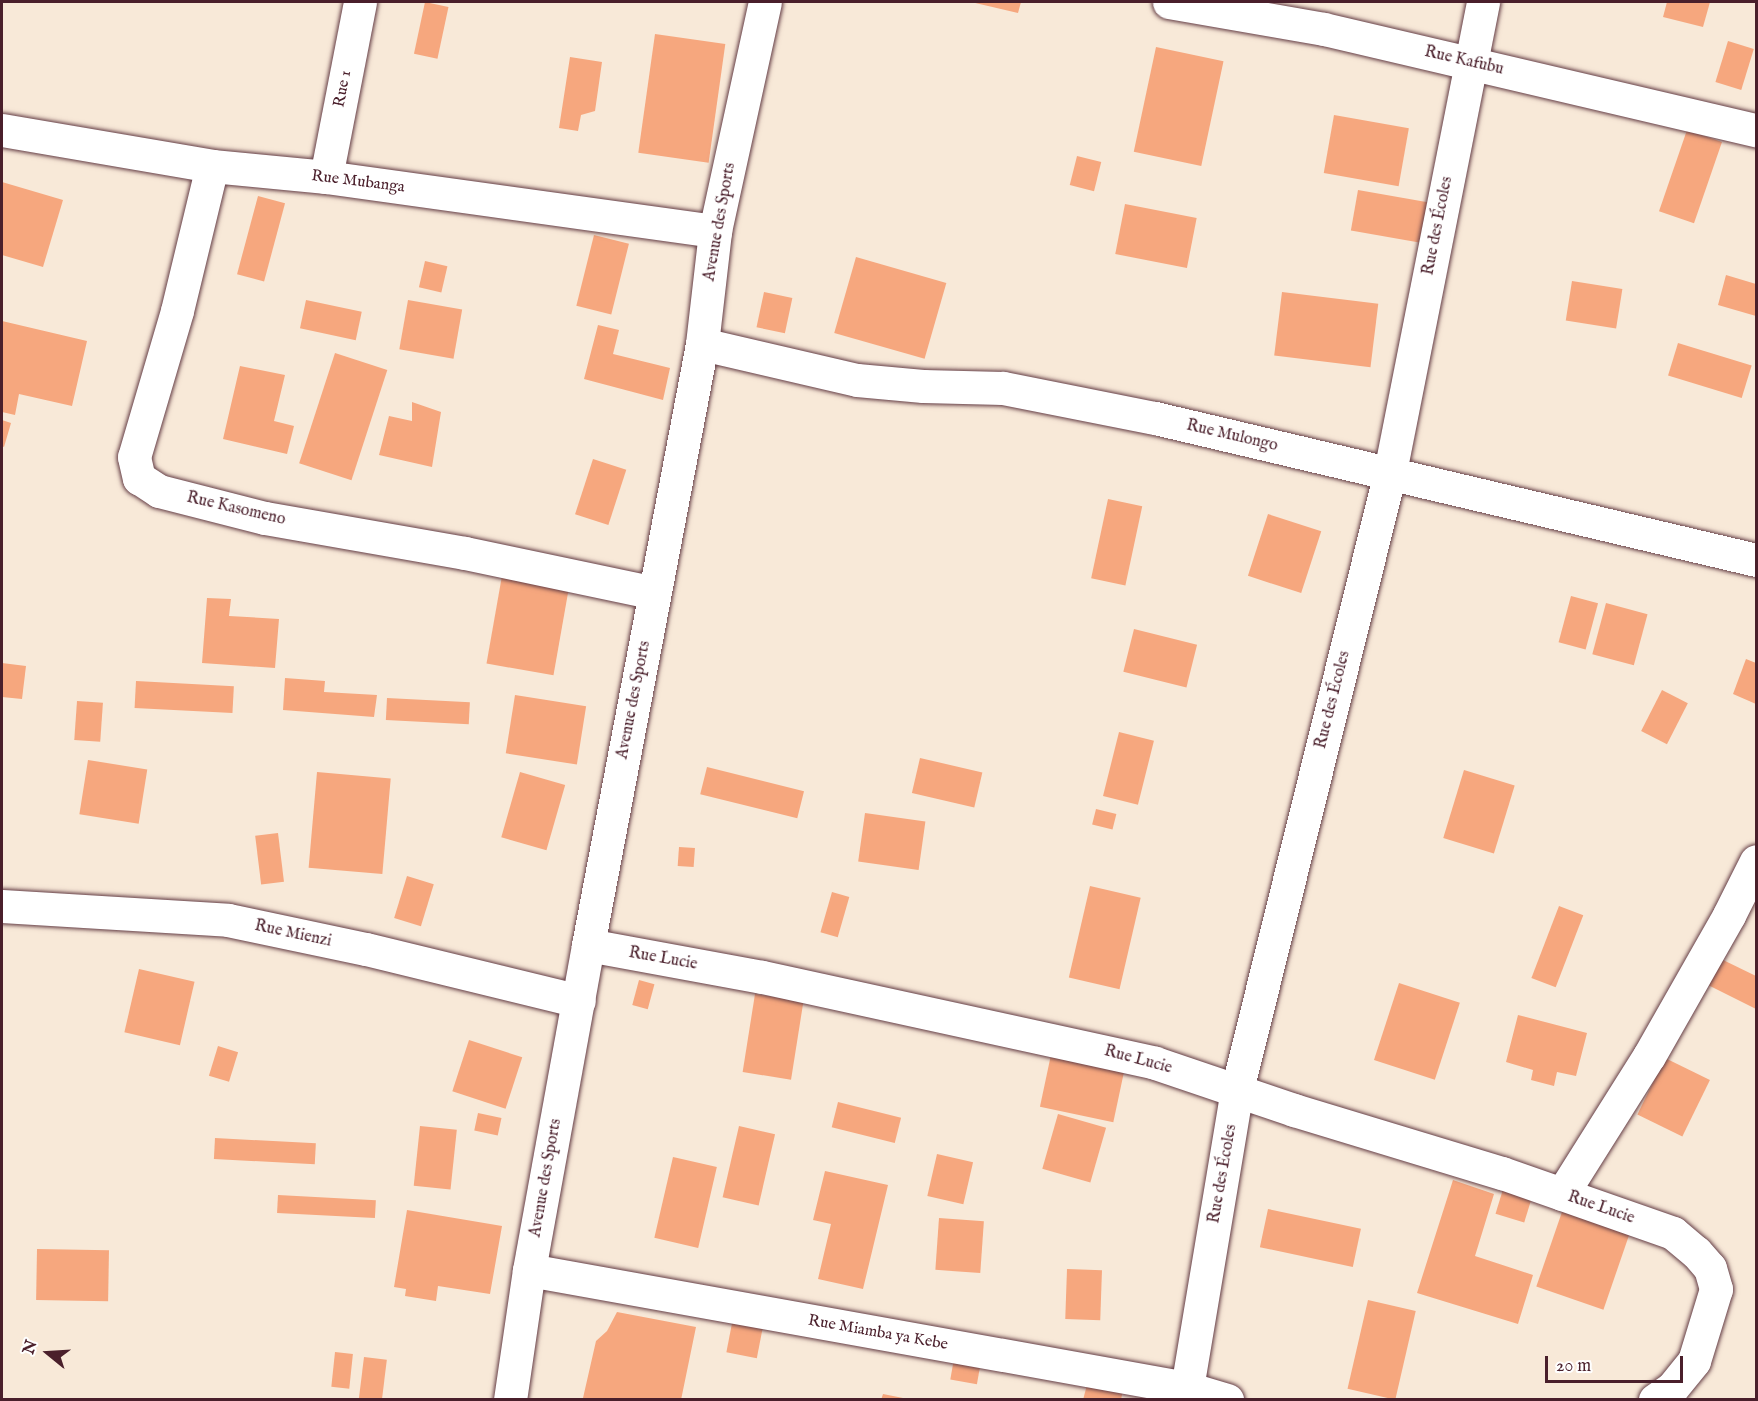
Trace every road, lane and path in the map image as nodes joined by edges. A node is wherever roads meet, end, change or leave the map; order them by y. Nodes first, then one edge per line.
1 (360, 2) edge
2 (765, 2) edge
3 (1169, 2) edge
4 (1483, 2) edge
5 (1470, 63) junction
6 (1750, 120) edge
7 (2, 130) edge
8 (212, 166) junction
9 (326, 177) junction
10 (715, 231) junction
11 (702, 344) junction
12 (1390, 472) junction
13 (1756, 560) edge
14 (654, 594) junction
15 (1756, 861) edge
16 (2, 906) edge
17 (588, 945) junction
18 (579, 1001) junction
19 (1237, 1090) junction
20 (1562, 1194) junction
21 (530, 1270) junction
22 (1186, 1394) edge
23 (510, 1400) edge
24 (1227, 1400) edge
25 (1655, 1400) edge

1 - 9 street, Rue 1
2 - 10 street, Avenue des Sports
3 - 5 street, Rue Kafubu
4 - 5 street, Rue des Écoles
5 - 6 street, Rue Kafubu
5 - 12 street, Rue des Écoles
7 - 8 street, Rue Mubanga
8 - 9 street, Rue Mubanga
8 - 14 street, Rue Kasomeno
9 - 10 street, Rue Mubanga
10 - 11 street, Avenue des Sports
11 - 12 street, Rue Mulongo
11 - 14 street, Avenue des Sports
12 - 13 street, Rue Mulongo
12 - 19 street, Rue des Écoles
14 - 17 street, Avenue des Sports
15 - 20 street
16 - 18 street, Rue Mienzi
17 - 18 street, Avenue des Sports
17 - 19 street, Rue Lucie
18 - 21 street, Avenue des Sports
19 - 20 street, Rue Lucie
19 - 22 street, Rue des Écoles
20 - 25 street, Rue Lucie
21 - 22 street, Rue Miamba ya Kebe
21 - 23 street, Avenue des Sports
22 - 24 street, Rue Miamba ya Kebe

